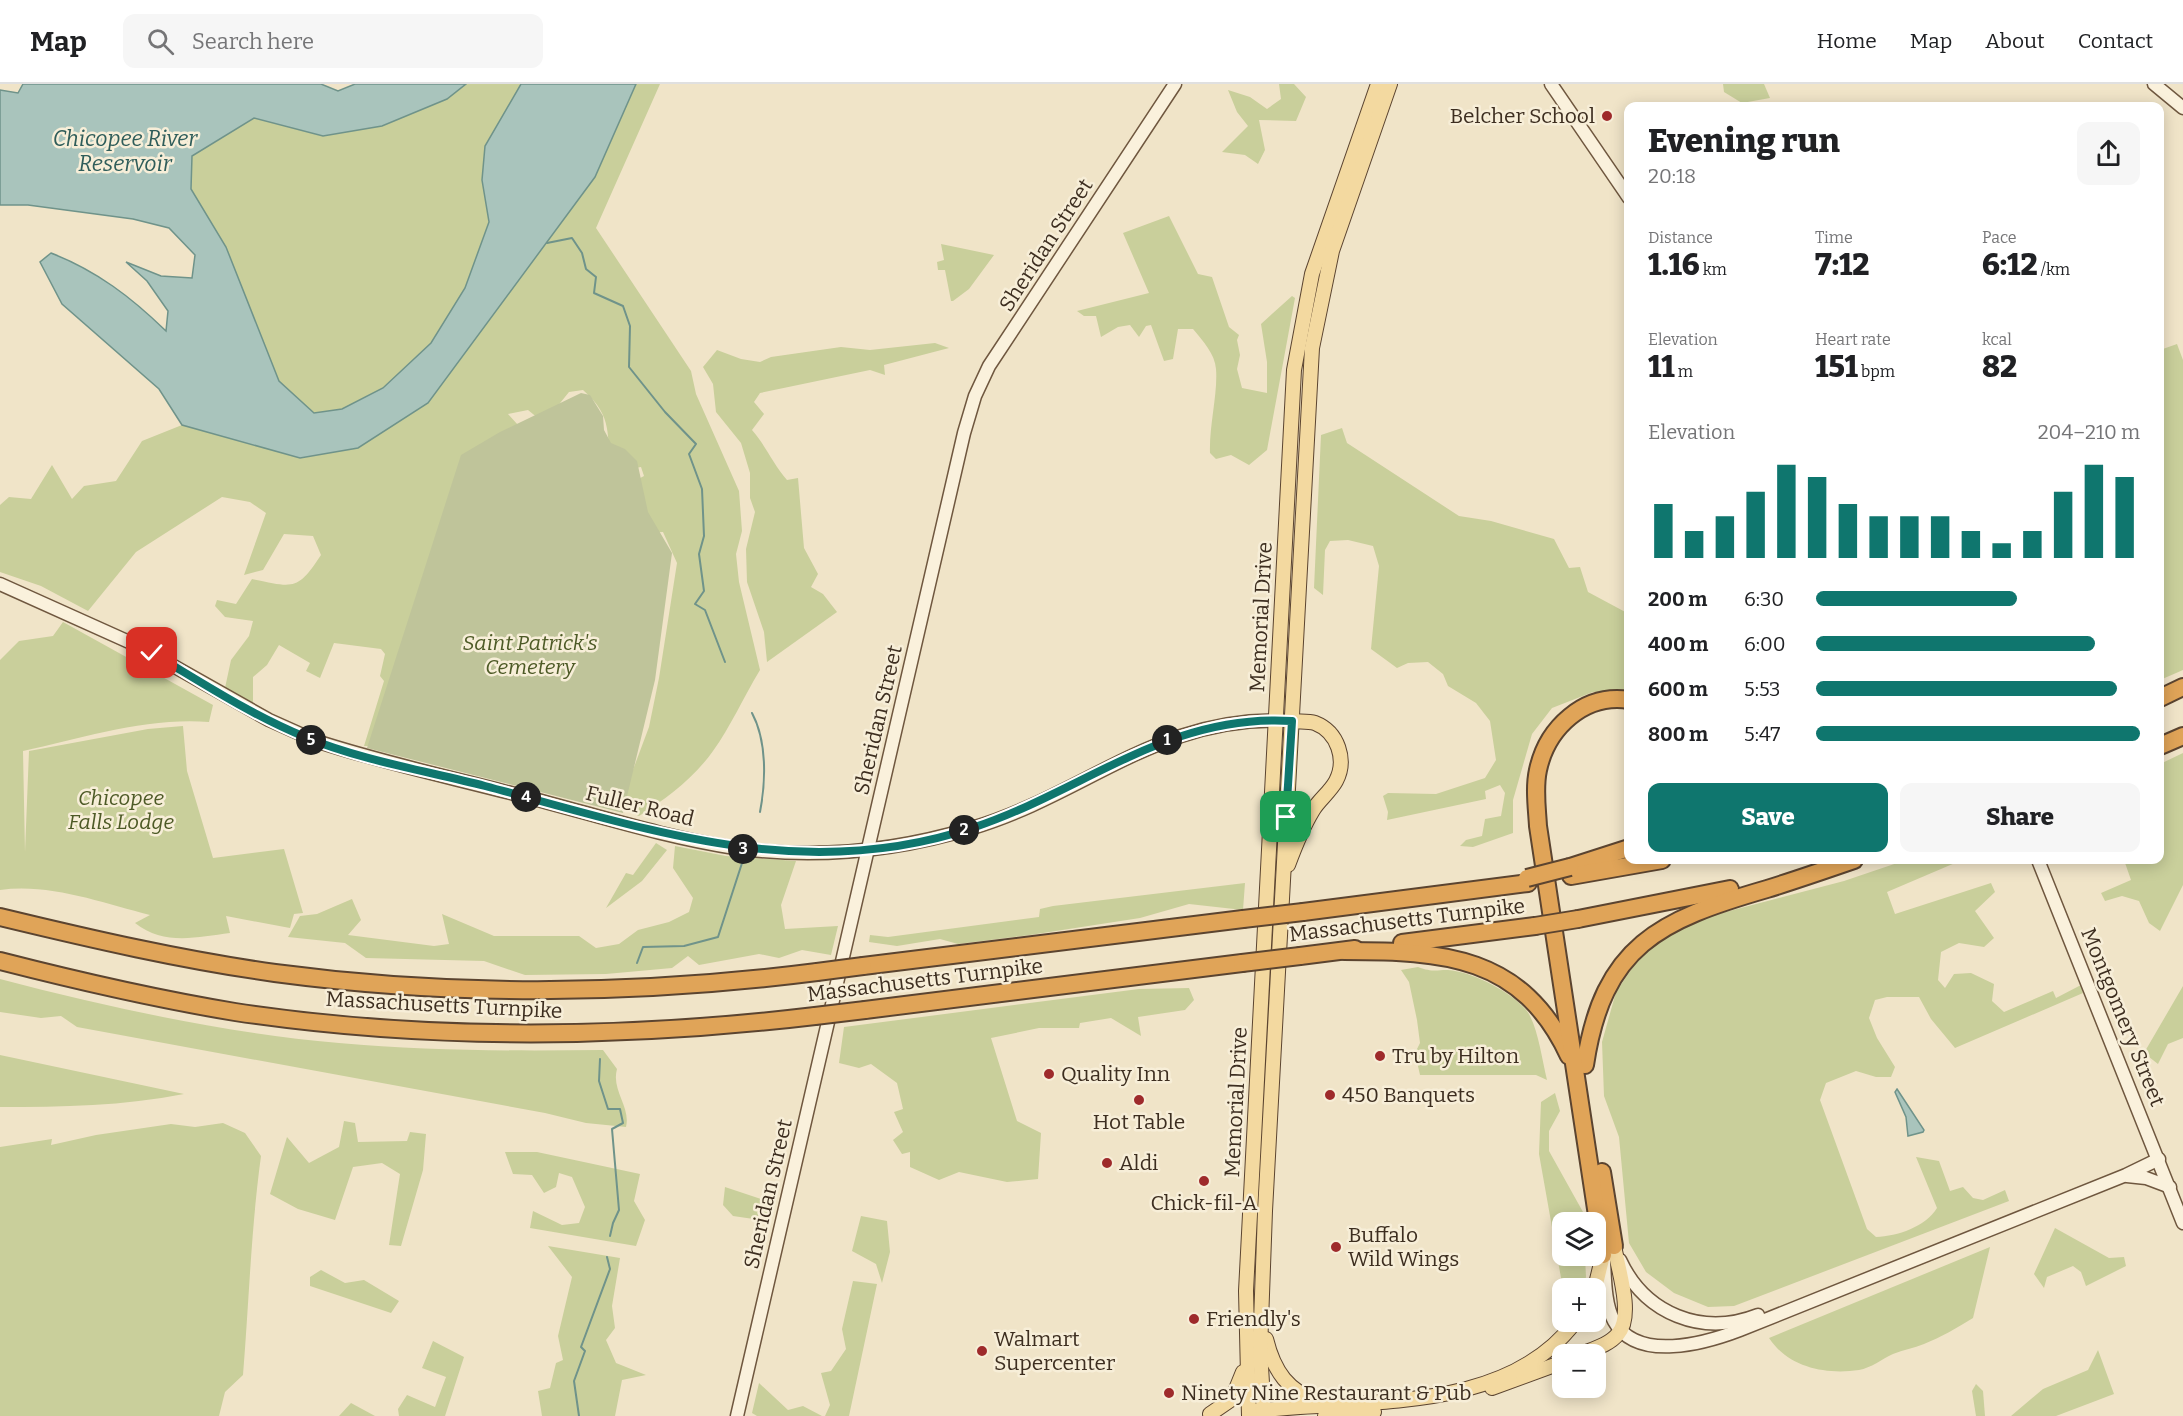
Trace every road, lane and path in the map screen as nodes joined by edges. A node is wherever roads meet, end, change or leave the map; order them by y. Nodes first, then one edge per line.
1 (1175, 84) edge
2 (1378, 84) edge
3 (1390, 84) edge
4 (1551, 84) edge
5 (2154, 84) edge
6 (2183, 108) edge
7 (1624, 191) edge
8 (0, 584) edge
9 (2183, 687) edge
10 (2164, 696) edge
11 (1624, 700) edge
12 (1624, 709) edge
13 (1284, 721) junction
14 (2183, 736) edge
15 (2164, 744) edge
16 (869, 849) junction
17 (1624, 850) edge
18 (1629, 864) edge
19 (1835, 864) edge
20 (1840, 864) edge
21 (2040, 864) edge
22 (1570, 871) junction
23 (1282, 888) junction
24 (0, 917) edge
25 (1344, 951) junction
26 (0, 961) edge
27 (1580, 1068) junction
28 (1264, 1156) junction
29 (2159, 1159) junction
30 (2126, 1175) junction
31 (2170, 1187) junction
32 (2183, 1223) edge
33 (1609, 1251) junction
34 (1599, 1278) edge
35 (1261, 1321) junction
36 (1621, 1330) junction
37 (1565, 1332) edge
38 (1604, 1344) edge
39 (1247, 1362) junction
40 (1552, 1366) edge
41 (1325, 1410) edge
42 (1264, 1413) edge
43 (1210, 1414) dead end
44 (1249, 1414) edge
45 (1338, 1415) edge
46 (738, 1416) edge

1 - 16 main road, Sheridan Street
2 - 13 main road, Memorial Drive
3 - 13 main road, Memorial Drive
4 - 7 main road
5 - 6 main road
8 - 16 main road, Fuller Road
9 - 10 highway
11 - 27 highway
12 - 27 highway
13 - 16 main road, Fuller Road
13 - 23 main road, Memorial Drive
13 - 23 main road
13 - 28 main road, Memorial Drive
14 - 15 highway
16 - 46 main road, Sheridan Street
17 - 22 highway
18 - 22 highway
19 - 25 highway, Massachusetts Turnpike, bridge
20 - 27 highway
21 - 29 main road, Montgomery Street
22 - 24 highway, Massachusetts Turnpike, bridge
23 - 28 main road, Memorial Drive
25 - 26 highway, Massachusetts Turnpike, bridge
25 - 27 highway
27 - 33 highway
28 - 35 main road, Memorial Drive
28 - 39 main road, Memorial Drive
29 - 30 main road
29 - 31 main road, Montgomery Street
29 - 33 main road
30 - 31 main road
30 - 36 main road
31 - 32 main road, Montgomery Street
33 - 34 main road
33 - 36 main road
35 - 41 main road
35 - 42 main road, Memorial Drive
36 - 38 main road
37 - 41 main road
39 - 43 main road
39 - 44 main road, Memorial Drive
40 - 45 main road
41 - 42 main road
41 - 45 main road
42 - 44 main road

